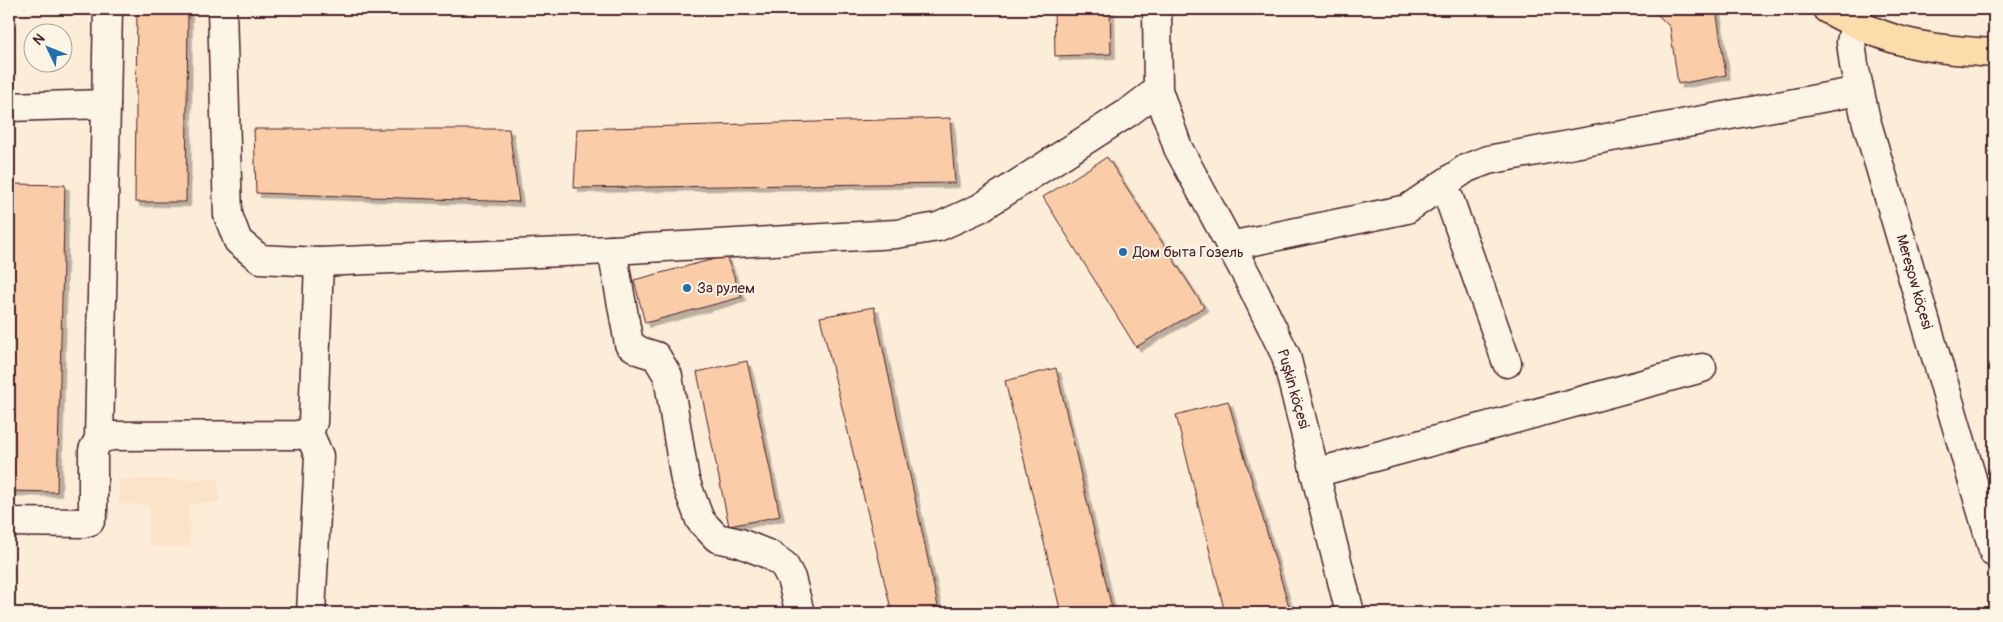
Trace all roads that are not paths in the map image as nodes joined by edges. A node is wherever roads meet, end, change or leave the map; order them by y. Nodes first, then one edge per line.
1 (108, 9) edge
2 (222, 9) edge
3 (1157, 9) edge
4 (1827, 9) edge
5 (1856, 16) edge
6 (1994, 53) edge
7 (1158, 90) junction
8 (1860, 91) junction
9 (106, 104) junction
10 (9, 107) edge
11 (1444, 184) junction
12 (1230, 246) junction
13 (612, 250) junction
14 (319, 262) junction
15 (1507, 363) dead end
16 (1702, 368) dead end
17 (308, 433) junction
18 (99, 439) junction
19 (1315, 473) junction
20 (9, 522) edge
21 (1994, 553) edge
22 (312, 613) edge
23 (800, 613) edge
24 (1350, 613) edge

1 - 9 street
2 - 14 street
3 - 7 street, Puşkin köçesi
4 - 5 main road
5 - 6 main road
5 - 8 street, Mereşow köçesi
7 - 12 street, Puşkin köçesi
7 - 13 street
8 - 11 street
8 - 21 street, Mereşow köçesi
9 - 10 street
9 - 18 street
11 - 12 street
11 - 15 street
12 - 19 street, Puşkin köçesi
13 - 14 street
13 - 23 street
14 - 17 street
16 - 19 street
17 - 18 street
17 - 22 street
18 - 20 street
19 - 24 street, Puşkin köçesi

